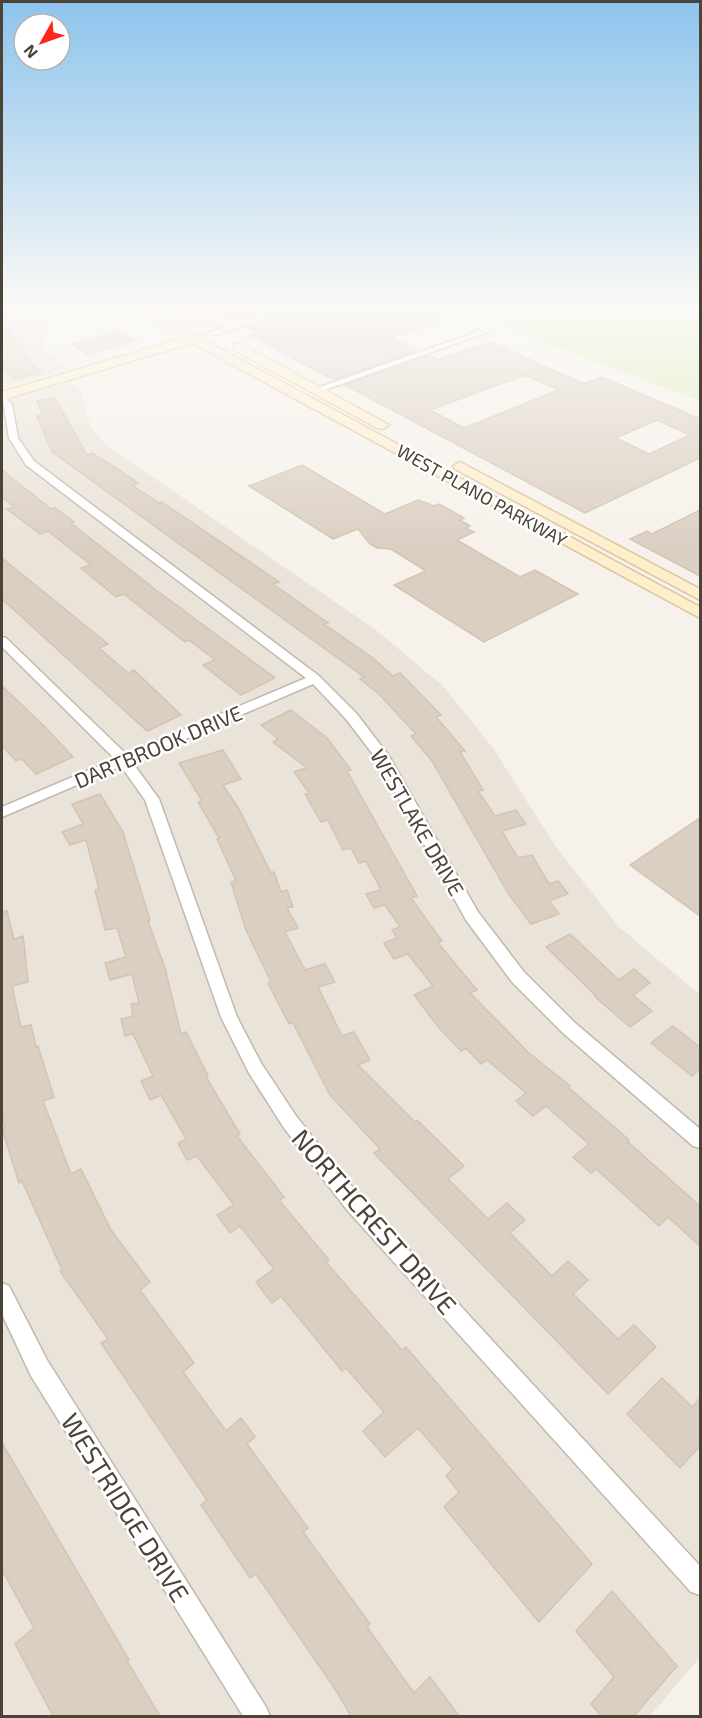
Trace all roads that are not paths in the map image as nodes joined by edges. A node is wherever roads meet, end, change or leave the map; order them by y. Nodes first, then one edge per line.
1 (23, 388) edge
2 (295, 388) edge
3 (319, 389) edge
4 (2, 396) edge
5 (391, 429) dead end
6 (444, 457) dead end
7 (533, 505) junction
8 (518, 515) junction
9 (700, 595) edge
10 (700, 613) edge
11 (2, 640) edge
12 (315, 679) junction
13 (124, 760) junction
14 (2, 812) edge
15 (700, 1140) edge
16 (2, 1293) edge
17 (700, 1583) edge
18 (257, 1716) edge

1 - 4 main road
2 - 8 main road, WEST PLANO PARKWAY
3 - 5 main road, WEST PLANO PARKWAY
4 - 12 street, WESTLAKE DRIVE
6 - 7 main road, WEST PLANO PARKWAY
7 - 8 main road
7 - 9 main road, WEST PLANO PARKWAY
8 - 10 main road, WEST PLANO PARKWAY
11 - 13 street, NORTHCREST DRIVE
12 - 13 street, DARTBROOK DRIVE
12 - 15 street, WESTLAKE DRIVE
13 - 14 street, DARTBROOK DRIVE
13 - 17 street, NORTHCREST DRIVE
16 - 18 street, WESTRIDGE DRIVE

